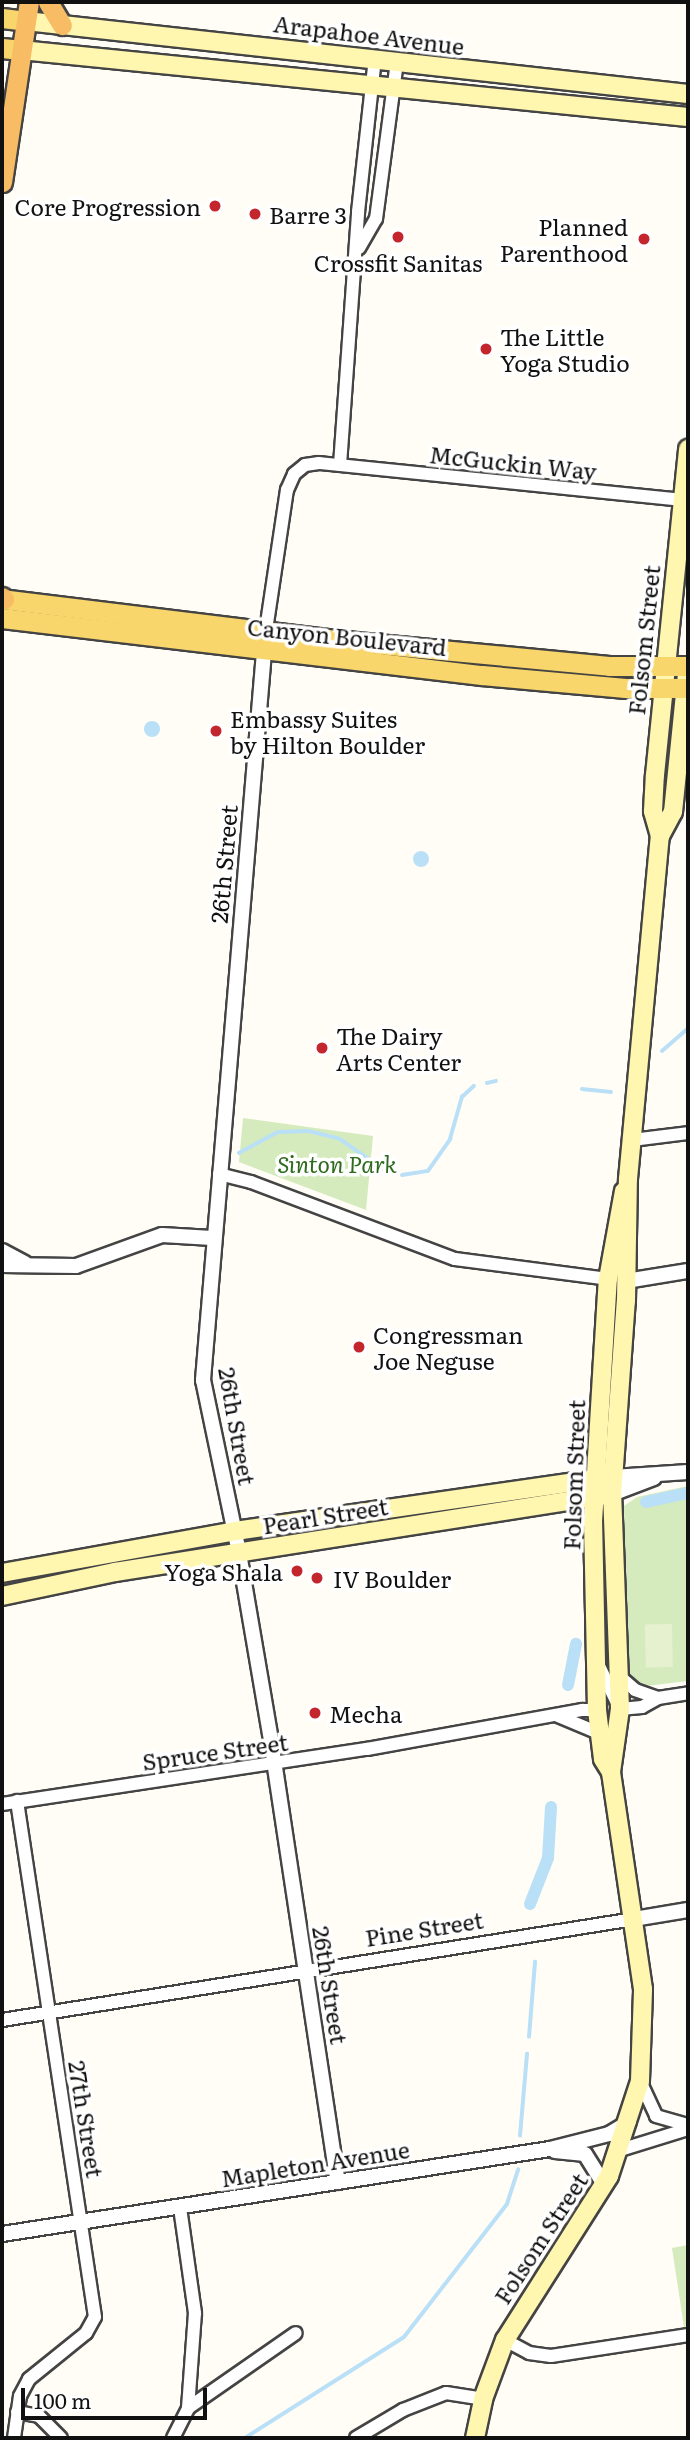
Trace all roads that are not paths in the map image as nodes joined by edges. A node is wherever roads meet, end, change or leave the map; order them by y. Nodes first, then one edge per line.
1 (48, 2) edge
2 (28, 11) edge
3 (2, 18) edge
4 (62, 25) junction
5 (12, 49) edge
6 (375, 58) junction
7 (397, 61) junction
8 (372, 83) junction
9 (393, 86) junction
10 (688, 94) edge
11 (688, 117) edge
12 (2, 182) edge
13 (359, 248) junction
14 (688, 449) edge
15 (340, 465) junction
16 (682, 500) junction
17 (2, 606) edge
18 (266, 630) junction
19 (264, 651) junction
20 (688, 665) edge
21 (665, 666) junction
22 (663, 688) junction
23 (686, 688) edge
24 (660, 836) junction
25 (688, 1133) edge
26 (632, 1140) junction
27 (219, 1174) junction
28 (212, 1238) junction
29 (2, 1251) edge
30 (25, 1263) junction
31 (2, 1265) edge
32 (688, 1271) edge
33 (617, 1280) junction
34 (688, 1472) edge
35 (594, 1478) junction
36 (613, 1485) junction
37 (593, 1497) junction
38 (457, 1499) junction
39 (235, 1531) junction
40 (379, 1531) junction
41 (150, 1546) junction
42 (239, 1553) junction
43 (2, 1573) edge
44 (45, 1587) junction
45 (2, 1596) edge
46 (596, 1661) junction
47 (618, 1675) junction
48 (688, 1693) edge
49 (658, 1698) junction
50 (626, 1708) junction
51 (589, 1710) junction
52 (558, 1716) junction
53 (599, 1734) junction
54 (274, 1763) junction
55 (614, 1764) junction
56 (17, 1801) junction
57 (2, 1804) edge
58 (688, 1910) edge
59 (634, 1919) junction
60 (305, 1971) junction
61 (49, 2012) junction
62 (2, 2020) edge
63 (640, 2081) junction
64 (630, 2121) junction
65 (688, 2127) edge
66 (550, 2149) junction
67 (620, 2150) junction
68 (338, 2182) junction
69 (604, 2184) junction
70 (180, 2207) junction
71 (83, 2222) junction
72 (2, 2234) edge
73 (296, 2333) dead end
74 (688, 2335) edge
75 (505, 2340) junction
76 (483, 2399) junction
77 (188, 2409) junction
78 (17, 2412) junction
79 (14, 2438) edge
80 (61, 2438) edge
81 (173, 2438) edge
82 (356, 2438) edge
83 (475, 2438) edge

1 - 4 highway
2 - 3 main road, Arapahoe Avenue
2 - 4 main road, Arapahoe Avenue
2 - 5 highway
4 - 6 main road, Arapahoe Avenue
5 - 8 main road, Arapahoe Avenue
5 - 12 highway
6 - 7 main road, Arapahoe Avenue
6 - 8 street
7 - 9 street
7 - 10 main road, Arapahoe Avenue
8 - 9 main road, Arapahoe Avenue
8 - 13 street
9 - 11 main road, Arapahoe Avenue
9 - 13 street
13 - 15 street
14 - 16 main road, Folsom Street
15 - 16 street, McGuckin Way
15 - 18 street, McGuckin Way
16 - 21 main road, Folsom Street
17 - 18 main road, Canyon Boulevard
17 - 19 main road, Canyon Boulevard
18 - 19 street, 26th Street
18 - 21 main road, Canyon Boulevard
19 - 22 main road, Canyon Boulevard
19 - 27 street, 26th Street
20 - 21 main road, Canyon Boulevard
20 - 23 main road, Folsom Street
21 - 22 main road, Folsom Street
22 - 23 main road, Canyon Boulevard
22 - 24 main road, Folsom Street
23 - 24 main road, Folsom Street
24 - 26 main road, Folsom Street
25 - 26 street
26 - 33 main road, Folsom Street
27 - 28 street, 26th Street
27 - 33 street
28 - 30 street
28 - 39 street, 26th Street
29 - 30 street
30 - 31 street
32 - 33 street
33 - 35 main road, Folsom Street
33 - 36 main road, Folsom Street
34 - 36 street, Pearl Street
35 - 36 main road, Pearl Street
35 - 37 main road, Folsom Street
35 - 38 main road, Pearl Street
36 - 37 main road, Pearl Street
36 - 47 main road, Folsom Street
37 - 40 main road, Pearl Street
37 - 46 main road, Folsom Street
38 - 39 main road, Pearl Street
38 - 40 main road
39 - 41 main road, Pearl Street
39 - 42 street, 26th Street
40 - 42 main road, Pearl Street
41 - 43 main road, Pearl Street
41 - 44 main road
42 - 44 main road, Pearl Street
42 - 54 street, 26th Street
44 - 45 main road, Pearl Street
46 - 50 street
46 - 51 main road, Folsom Street
47 - 49 street
47 - 50 main road, Folsom Street
48 - 49 street
49 - 50 street
50 - 55 main road, Folsom Street
51 - 52 street, Spruce Street
51 - 53 main road, Folsom Street
51 - 55 street
52 - 53 street
52 - 54 street, Spruce Street
53 - 55 main road, Folsom Street
54 - 56 street, Spruce Street
54 - 60 street, 26th Street
55 - 59 main road, Folsom Street
56 - 57 street, Spruce Street
56 - 61 street, 27th Street
58 - 59 street, Pine Street
59 - 60 street, Pine Street
59 - 63 main road, Folsom Street
60 - 61 street, Pine Street
60 - 68 street, 26th Street
61 - 62 street, Pine Street
61 - 71 street, 27th Street
63 - 64 main road, Folsom Street
63 - 65 street
64 - 66 street, Mapleton Avenue
64 - 67 main road, Folsom Street
65 - 67 street
66 - 68 street, Mapleton Avenue
66 - 69 street
67 - 69 main road, Folsom Street
68 - 70 street, Mapleton Avenue
69 - 75 main road, Folsom Street
70 - 71 street, Mapleton Avenue
70 - 77 street
71 - 72 street, Mapleton Avenue
71 - 78 street, 27th Street
73 - 77 street
74 - 75 street
75 - 76 main road, Folsom Street
76 - 82 street
76 - 83 main road, Folsom Street
77 - 81 street
78 - 79 street, 27th Street
78 - 80 street

